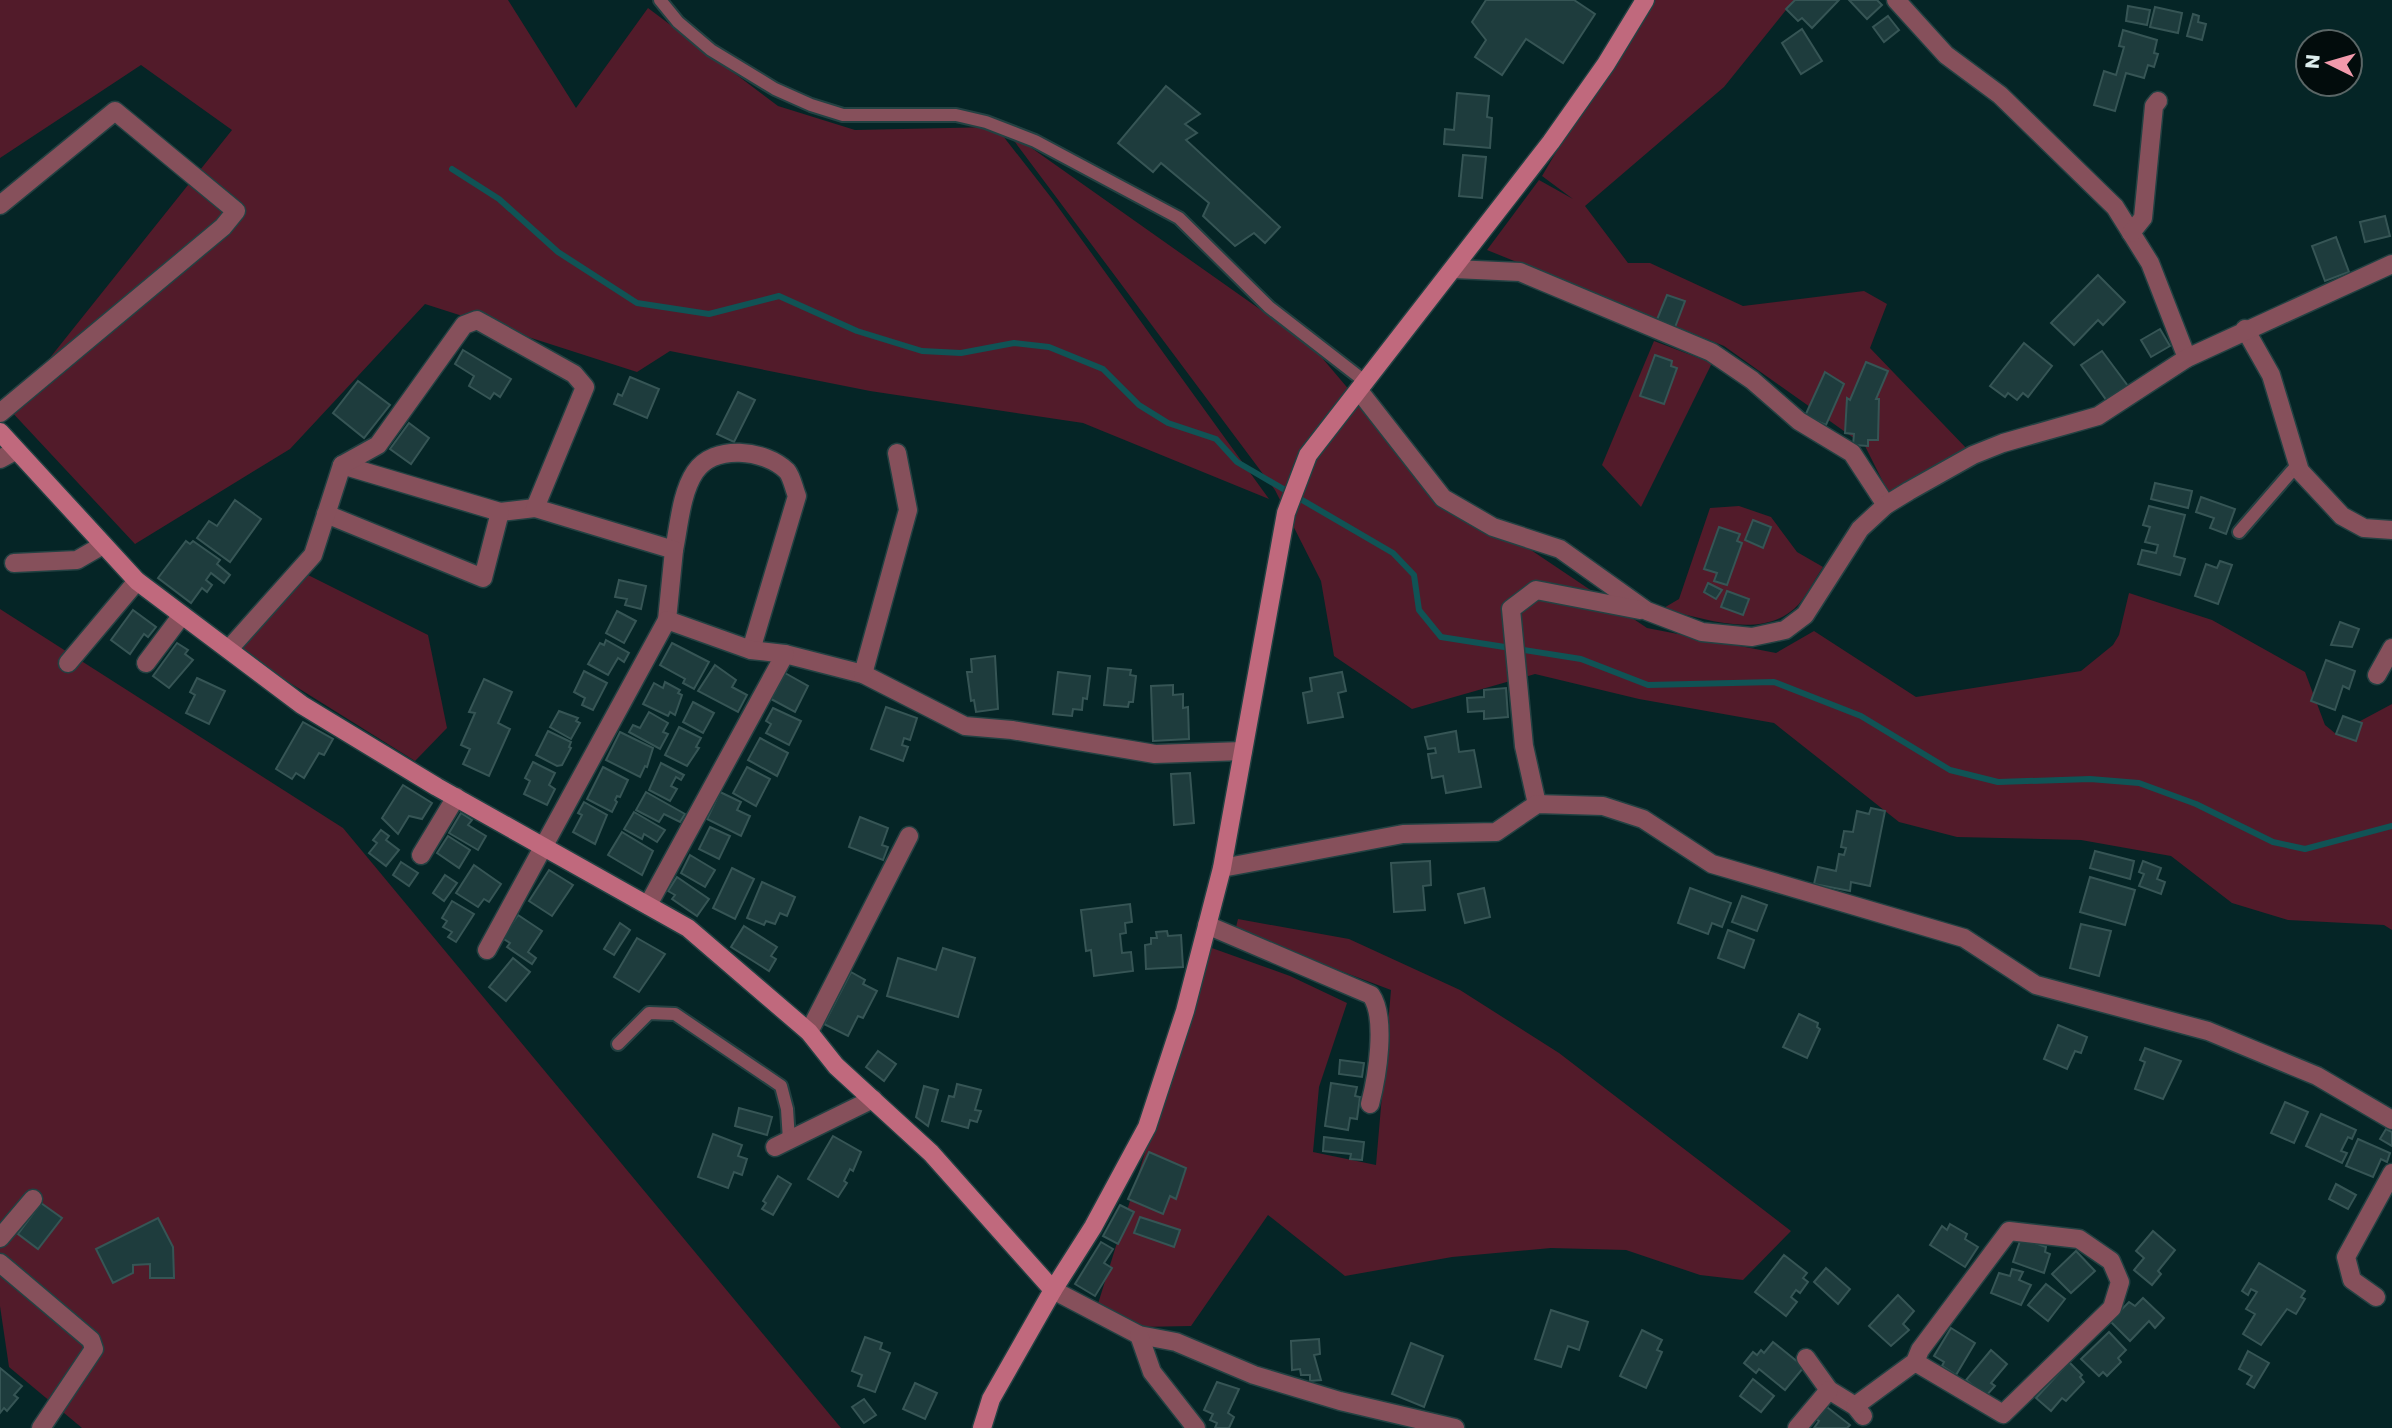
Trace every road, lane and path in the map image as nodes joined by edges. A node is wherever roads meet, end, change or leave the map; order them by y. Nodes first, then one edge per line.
1 (660, 0) edge
2 (1645, 0) edge
3 (1896, 0) edge
4 (2158, 101) dead end
5 (0, 205) edge
6 (2131, 233) junction
7 (2392, 264) edge
8 (1454, 269) junction
9 (2245, 329) junction
10 (2187, 358) junction
11 (1363, 387) junction
12 (0, 413) edge
13 (0, 432) edge
14 (897, 453) dead end
15 (8, 455) edge
16 (2298, 464) junction
17 (342, 465) junction
18 (1886, 505) junction
19 (535, 509) junction
20 (500, 512) junction
21 (326, 514) junction
22 (2392, 530) edge
23 (2239, 533) dead end
24 (103, 545) junction
25 (674, 550) junction
26 (14, 564) dead end
27 (137, 581) junction
28 (1647, 611) junction
29 (182, 615) junction
30 (667, 620) junction
31 (2392, 648) edge
32 (229, 649) junction
33 (751, 650) junction
34 (785, 654) junction
35 (68, 663) dead end
36 (146, 663) dead end
37 (863, 674) junction
38 (2376, 675) dead end
39 (1243, 751) junction
40 (456, 797) junction
41 (1537, 804) junction
42 (909, 836) dead end
43 (544, 846) junction
44 (421, 856) dead end
45 (1222, 868) junction
46 (648, 905) junction
47 (1207, 925) junction
48 (487, 950) dead end
49 (809, 1032) junction
50 (618, 1044) dead end
51 (873, 1099) junction
52 (1370, 1104) dead end
53 (2392, 1120) edge
54 (782, 1143) joint
55 (2392, 1173) edge
56 (33, 1199) dead end
57 (0, 1238) edge
58 (0, 1263) edge
59 (1053, 1290) junction
60 (2376, 1297) dead end
61 (1139, 1335) junction
62 (1806, 1358) dead end
63 (1915, 1362) junction
64 (1829, 1390) junction
65 (41, 1428) edge
66 (982, 1428) edge
67 (1196, 1428) edge
68 (1455, 1428) edge
69 (1797, 1428) edge

1 - 11 lane
2 - 8 street
3 - 6 street
4 - 6 street
5 - 12 street
6 - 10 street
7 - 9 street
8 - 11 street
8 - 18 street
9 - 10 street
9 - 16 street
10 - 18 street
11 - 28 street
11 - 39 street
13 - 15 street
14 - 37 street
15 - 24 street
16 - 22 street
16 - 23 lane
17 - 19 street
17 - 20 street
17 - 21 street
18 - 28 street
19 - 20 street
19 - 25 street
20 - 21 street
21 - 32 street
24 - 26 street
24 - 27 street
25 - 30 street
25 - 33 street
27 - 29 street
27 - 35 street
28 - 41 street
29 - 32 street
29 - 36 street
30 - 33 street
30 - 43 street
31 - 38 street
32 - 40 street
33 - 34 street
34 - 37 street
34 - 46 street
37 - 39 street
39 - 45 street
40 - 43 street
40 - 44 street
41 - 45 street
41 - 53 street
42 - 49 street
43 - 46 street
43 - 48 street
45 - 47 street
46 - 49 street
47 - 52 street
47 - 59 street
49 - 51 street
50 - 54 lane
51 - 54 street
51 - 59 street
55 - 60 street
56 - 57 street
58 - 65 street
59 - 61 street
59 - 66 street
61 - 67 street
61 - 68 street
62 - 64 street
63 - 63 street
63 - 64 street
64 - 69 street

